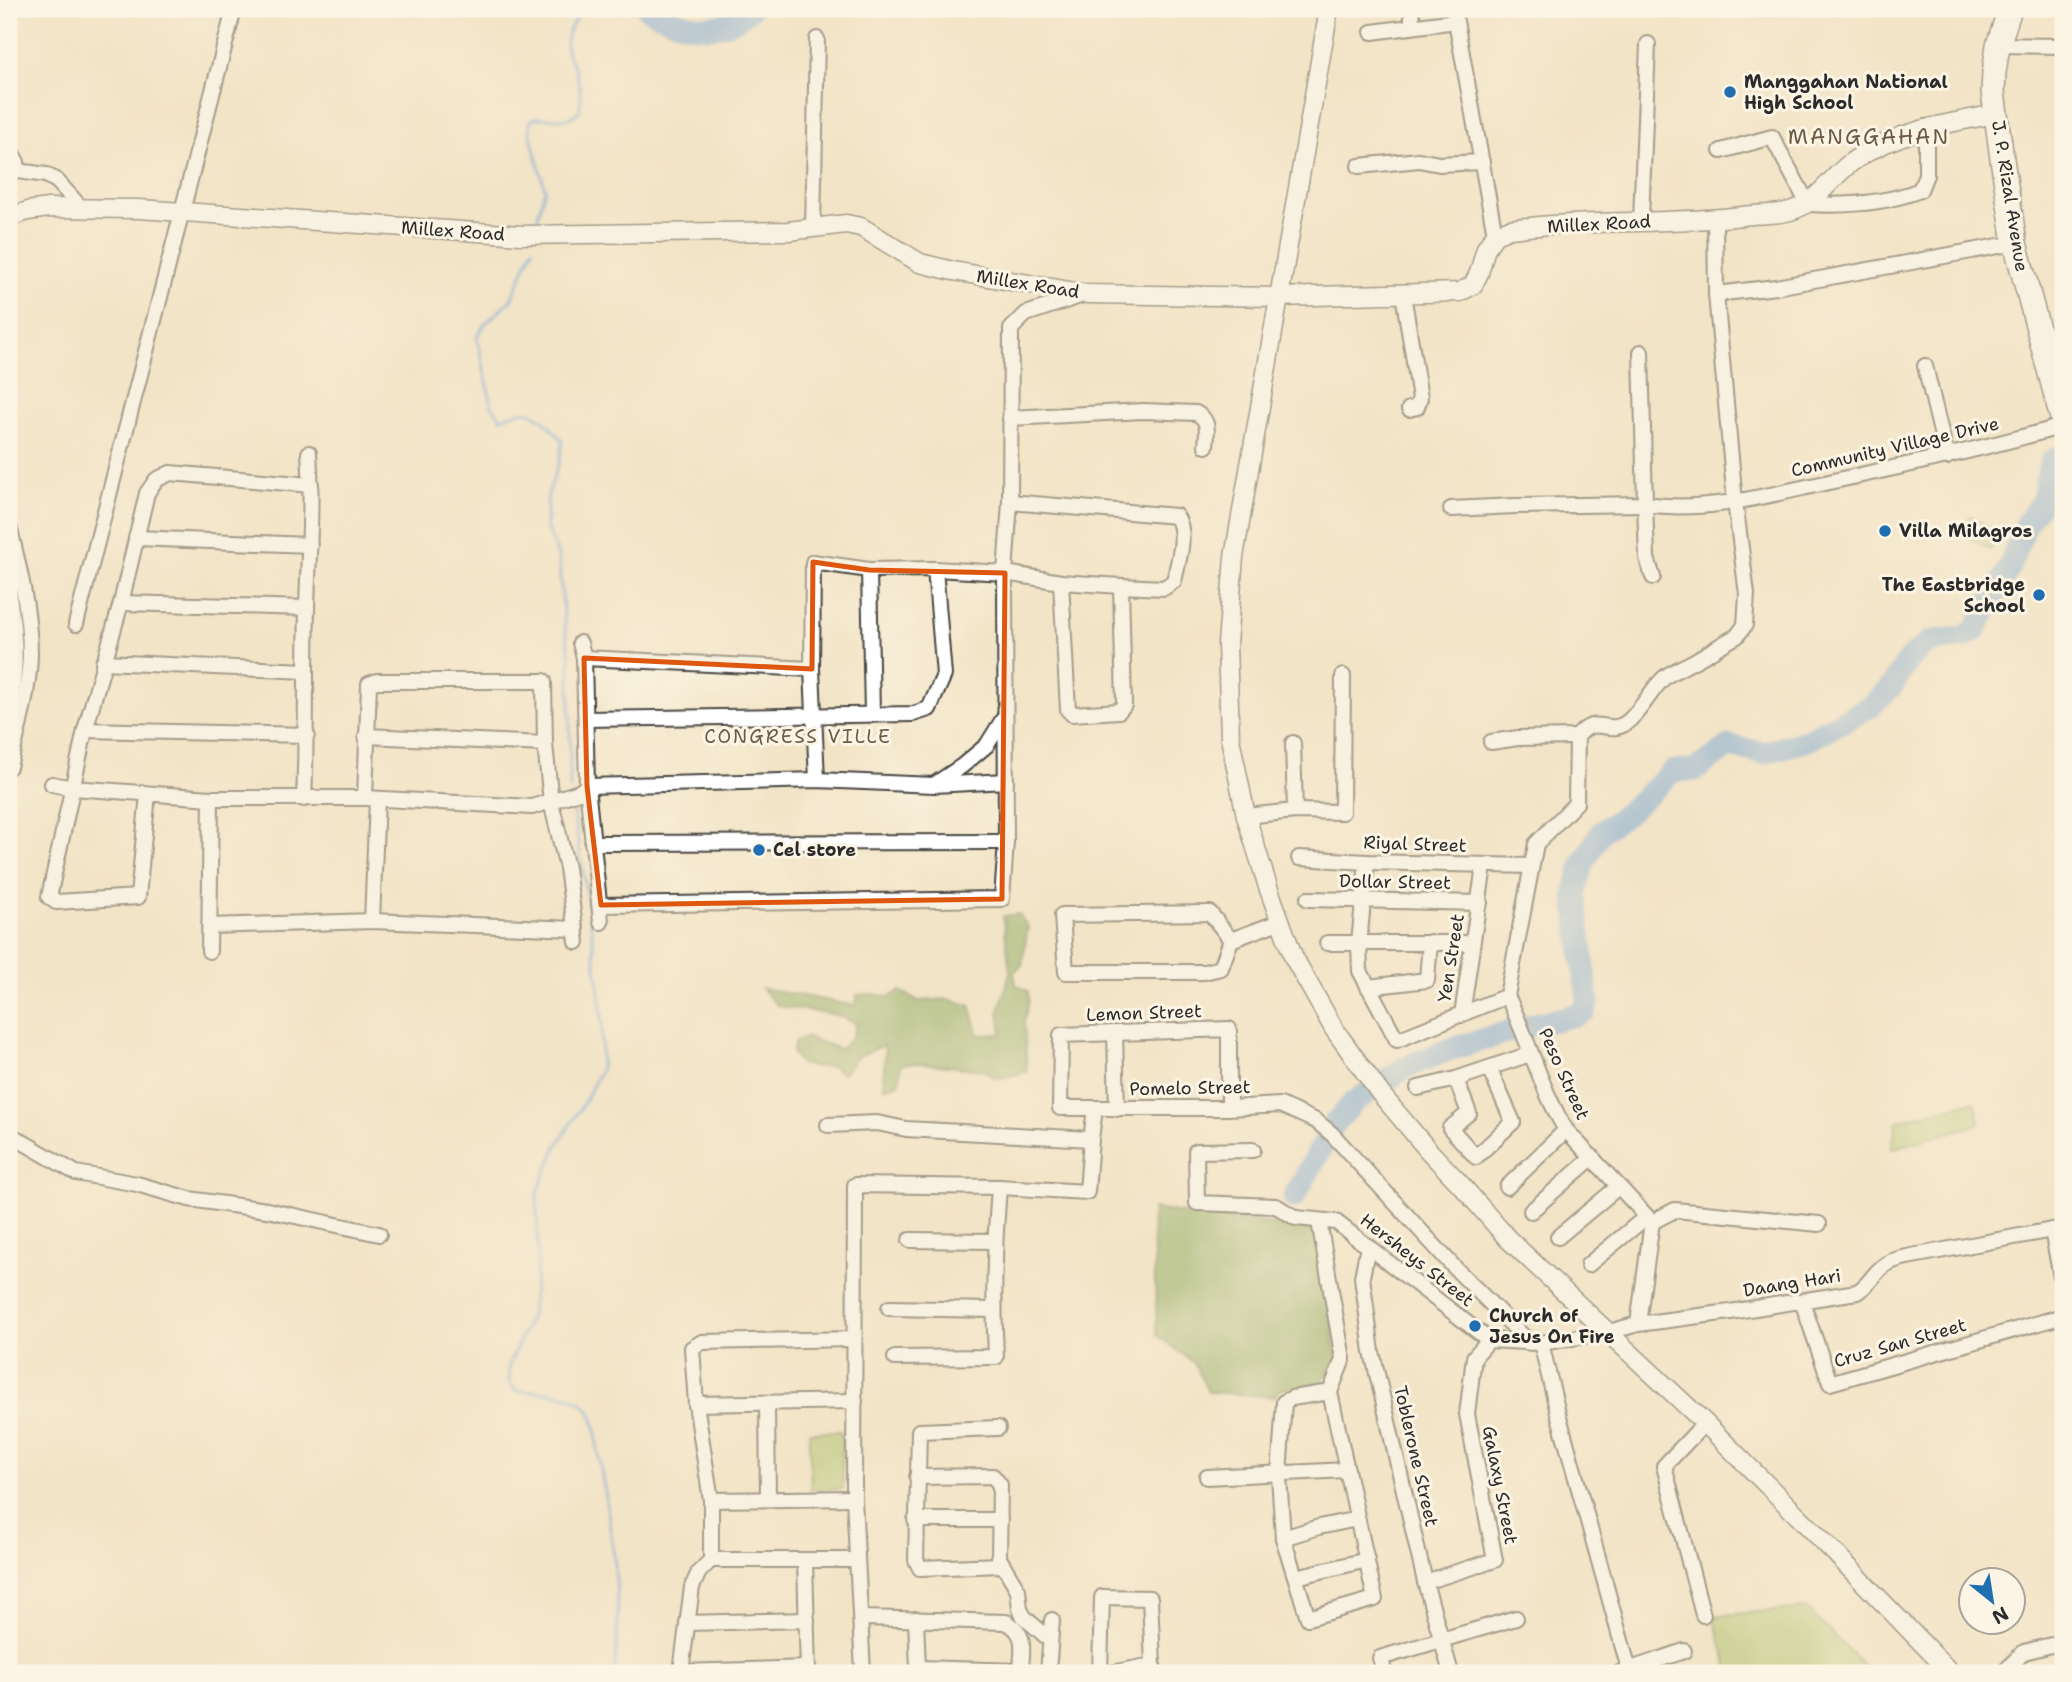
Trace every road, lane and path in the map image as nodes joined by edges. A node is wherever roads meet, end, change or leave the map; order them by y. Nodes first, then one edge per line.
1 (234, 9) edge
2 (1329, 9) edge
3 (1412, 9) edge
4 (2010, 9) edge
5 (1412, 26) junction
6 (1372, 32) dead end
7 (817, 39) dead end
8 (1648, 44) dead end
9 (1998, 46) junction
10 (2063, 46) edge
11 (1997, 114) junction
12 (1926, 127) junction
13 (9, 148) edge
14 (1721, 151) dead end
15 (1482, 162) junction
16 (1359, 166) dead end
17 (13, 171) edge
18 (1808, 204) junction
19 (82, 209) junction
20 (183, 212) junction
21 (9, 218) edge
22 (1715, 219) junction
23 (1641, 221) junction
24 (813, 228) junction
25 (1495, 234) junction
26 (2015, 243) junction
27 (1087, 294) junction
28 (1716, 294) junction
29 (1403, 295) junction
30 (1278, 297) junction
31 (1641, 352) dead end
32 (1925, 366) dead end
33 (1409, 409) dead end
34 (1010, 418) junction
35 (2063, 418) edge
36 (1206, 446) dead end
37 (309, 453) dead end
38 (1947, 457) junction
39 (311, 485) junction
40 (1010, 502) junction
41 (1734, 502) junction
42 (1645, 504) junction
43 (1451, 509) dead end
44 (9, 526) edge
45 (136, 538) junction
46 (310, 545) junction
47 (934, 569) junction
48 (869, 570) junction
49 (1005, 573) junction
50 (1653, 577) dead end
51 (1061, 582) junction
52 (1121, 586) junction
53 (9, 597) edge
54 (121, 603) junction
55 (307, 608) junction
56 (76, 624) dead end
57 (580, 643) dead end
58 (584, 658) junction
59 (103, 662) junction
60 (812, 669) junction
61 (306, 671) junction
62 (1343, 676) dead end
63 (9, 712) edge
64 (872, 713) junction
65 (1005, 715) junction
66 (813, 716) junction
67 (586, 719) junction
68 (85, 730) junction
69 (307, 735) junction
70 (366, 736) junction
71 (1577, 737) junction
72 (1293, 743) dead end
73 (1491, 743) dead end
74 (545, 744) junction
75 (9, 767) edge
76 (817, 780) junction
77 (1006, 781) junction
78 (52, 784) dead end
79 (934, 785) junction
80 (73, 788) junction
81 (583, 789) junction
82 (148, 794) junction
83 (211, 798) junction
84 (304, 799) junction
85 (371, 799) junction
86 (555, 801) junction
87 (1295, 811) junction
88 (1246, 816) junction
89 (1006, 842) junction
90 (592, 843) junction
91 (1299, 858) dead end
92 (1367, 862) junction
93 (1485, 866) junction
94 (1531, 866) junction
95 (1308, 899) dead end
96 (1364, 900) junction
97 (1480, 903) junction
98 (601, 905) junction
99 (372, 921) junction
100 (601, 922) dead end
101 (1279, 922) junction
102 (210, 926) junction
103 (1231, 940) junction
104 (1327, 943) dead end
105 (1359, 943) junction
106 (1430, 943) junction
107 (1472, 943) junction
108 (209, 951) dead end
109 (1368, 987) junction
110 (1507, 996) junction
111 (1462, 1015) junction
112 (1115, 1033) junction
113 (1530, 1054) junction
114 (1489, 1068) junction
115 (1455, 1079) junction
116 (1418, 1088) dead end
117 (1060, 1108) joint
118 (1229, 1108) junction
119 (1095, 1109) junction
120 (1118, 1109) junction
121 (828, 1125) dead end
122 (1566, 1130) junction
123 (9, 1134) edge
124 (1091, 1139) junction
125 (1254, 1150) dead end
126 (1593, 1157) junction
127 (999, 1187) junction
128 (1507, 1187) dead end
129 (1618, 1187) junction
130 (1531, 1211) dead end
131 (1649, 1220) junction
132 (1319, 1221) junction
133 (1819, 1224) dead end
134 (2058, 1229) edge
135 (379, 1234) dead end
136 (1558, 1237) dead end
137 (910, 1240) dead end
138 (994, 1241) junction
139 (1368, 1245) junction
140 (1588, 1265) dead end
141 (2063, 1288) edge
142 (1802, 1301) junction
143 (889, 1308) dead end
144 (993, 1310) junction
145 (2063, 1316) edge
146 (1638, 1324) junction
147 (1609, 1332) junction
148 (855, 1339) junction
149 (1489, 1340) junction
150 (1535, 1343) junction
151 (895, 1358) dead end
152 (1330, 1392) junction
153 (855, 1402) junction
154 (767, 1404) junction
155 (696, 1405) junction
156 (1705, 1423) junction
157 (998, 1428) dead end
158 (1347, 1470) junction
159 (1279, 1475) junction
160 (916, 1477) junction
161 (1208, 1477) dead end
162 (855, 1497) junction
163 (768, 1498) junction
164 (711, 1500) junction
165 (1357, 1519) junction
166 (915, 1520) junction
167 (1000, 1520) junction
168 (1283, 1538) junction
169 (712, 1560) junction
170 (805, 1560) junction
171 (857, 1560) junction
172 (1367, 1560) junction
173 (1002, 1564) junction
174 (1296, 1577) junction
175 (1425, 1582) junction
176 (1703, 1615) dead end
177 (862, 1618) junction
178 (1516, 1618) dead end
179 (915, 1619) junction
180 (807, 1620) junction
181 (1052, 1620) dead end
182 (687, 1623) junction
183 (1049, 1639) junction
184 (1442, 1640) junction
185 (2063, 1642) edge
186 (1684, 1651) dead end
187 (808, 1671) edge
188 (918, 1671) edge
189 (1021, 1672) edge
190 (1626, 1672) edge
191 (863, 1673) edge
192 (1048, 1673) edge
193 (1100, 1673) edge
194 (1110, 1673) edge
195 (1385, 1673) edge
196 (1451, 1673) edge
197 (1951, 1673) edge
198 (2003, 1673) edge

1 - 20 street
2 - 30 street
3 - 5 street
4 - 9 main road, J. P. Rizal Avenue
5 - 6 street
5 - 15 street
7 - 24 street
8 - 23 street
9 - 10 street
9 - 11 main road, J. P. Rizal Avenue
11 - 12 street
11 - 26 main road, J. P. Rizal Avenue
12 - 18 street
12 - 18 street
13 - 17 street
14 - 18 street
15 - 16 street
15 - 25 street
17 - 19 street
18 - 22 street, Millex Road
19 - 20 street, Millex Road
19 - 21 street, Millex Road
20 - 24 street, Millex Road
20 - 56 street
22 - 23 street, Millex Road
22 - 28 street
23 - 25 street, Millex Road
24 - 27 street, Millex Road
25 - 29 street, Millex Road
26 - 28 street
26 - 35 main road, J. P. Rizal Avenue
27 - 30 street, Millex Road
27 - 34 street
28 - 41 street
29 - 30 street, Millex Road
29 - 33 street
30 - 88 street
31 - 42 street
32 - 38 street
34 - 36 street
34 - 40 street
35 - 38 street, Community Village Drive
37 - 39 street
38 - 41 street, Community Village Drive
39 - 45 street
39 - 46 street
40 - 49 street
40 - 52 street
41 - 42 street, Community Village Drive
41 - 71 street
42 - 43 street, Community Village Drive
42 - 50 street
44 - 75 street
45 - 46 street
45 - 54 street
46 - 55 street
47 - 48 street
47 - 49 street
47 - 64 street
48 - 60 street
48 - 64 street
49 - 51 street
49 - 65 street
51 - 52 street
51 - 52 street
53 - 63 street
54 - 55 street
54 - 59 street
55 - 61 street
57 - 58 street
58 - 60 street
58 - 67 street
59 - 61 street
59 - 68 street
60 - 66 street
61 - 69 street
62 - 87 street
64 - 66 street
65 - 77 street
65 - 79 street
66 - 67 street
66 - 76 street
67 - 81 street
68 - 69 street
68 - 80 street
69 - 84 street
70 - 74 street
70 - 74 street
70 - 85 street
71 - 73 street
71 - 94 street
72 - 87 street
74 - 86 street
76 - 79 street
76 - 81 street
77 - 79 street
77 - 89 street
78 - 80 street
80 - 82 street
80 - 82 street
81 - 86 street
81 - 90 street
82 - 83 street
83 - 84 street
83 - 102 street
84 - 85 street
85 - 86 street
85 - 99 street
86 - 99 street
87 - 88 street
88 - 101 street
89 - 90 street
89 - 98 street
90 - 98 street
91 - 92 street, Riyal Street
92 - 93 street, Riyal Street
92 - 96 street
93 - 94 street, Riyal Street
93 - 97 street, Yen Street
94 - 110 street
95 - 96 street, Dollar Street
96 - 97 street, Dollar Street
96 - 105 street
97 - 107 street, Yen Street
98 - 100 street
99 - 102 street
101 - 103 street
101 - 147 street
102 - 108 street
103 - 103 street
104 - 105 street
105 - 106 street
105 - 109 street
106 - 107 street
106 - 109 street
107 - 111 street, Yen Street
109 - 111 street
110 - 111 street
110 - 113 street, Peso Street
112 - 117 street, Lemon Street
112 - 118 street, Lemon Street
112 - 120 street
113 - 114 street
113 - 122 street, Peso Street
114 - 115 street
114 - 115 street
115 - 116 street
117 - 119 street, Pomelo Street
118 - 120 street, Pomelo Street
118 - 150 street, Pomelo Street
119 - 120 street, Pomelo Street
119 - 124 street
121 - 124 street
122 - 126 street, Peso Street
122 - 128 street
123 - 135 street
124 - 127 street
125 - 132 street, Hersheys Street
126 - 129 street, Peso Street
126 - 130 street
127 - 138 street
127 - 148 street
129 - 131 street, Peso Street
129 - 136 street
131 - 133 street
131 - 140 street
131 - 146 street
132 - 139 street, Hersheys Street
132 - 152 street
134 - 141 street
134 - 142 street, Daang Hari
137 - 138 street
138 - 144 street
139 - 149 street, Hersheys Street
139 - 175 street, Toblerone Street
142 - 145 street, Cruz San Street
142 - 146 street, Daang Hari
143 - 144 street
144 - 151 street
146 - 147 street, Daang Hari
147 - 150 street, Daang Hari
147 - 156 street
148 - 153 street
148 - 155 street
149 - 150 street, Daang Hari
149 - 175 street, Galaxy Street
150 - 190 street
152 - 158 street
152 - 159 street
153 - 154 street
153 - 162 street
154 - 155 street
154 - 163 street
155 - 164 street
156 - 176 street
156 - 197 street
157 - 160 street
158 - 159 street
158 - 165 street
159 - 161 street
159 - 168 street
160 - 166 street
160 - 167 street
162 - 163 street
162 - 171 street
163 - 164 street
164 - 169 street
165 - 168 street
165 - 172 street
166 - 167 street
166 - 173 street
167 - 173 street
168 - 174 street
169 - 170 street
169 - 182 street
170 - 171 street
170 - 180 street
171 - 177 street
172 - 174 street
172 - 174 street
173 - 183 street
175 - 184 street, Toblerone Street
177 - 179 street
177 - 191 street
178 - 184 street
179 - 188 street
179 - 189 street
180 - 182 street
180 - 187 street
181 - 183 street
182 - 187 street
183 - 192 street
184 - 195 street
184 - 196 street, Toblerone Street
185 - 198 street
186 - 190 street
188 - 189 street
193 - 194 street

